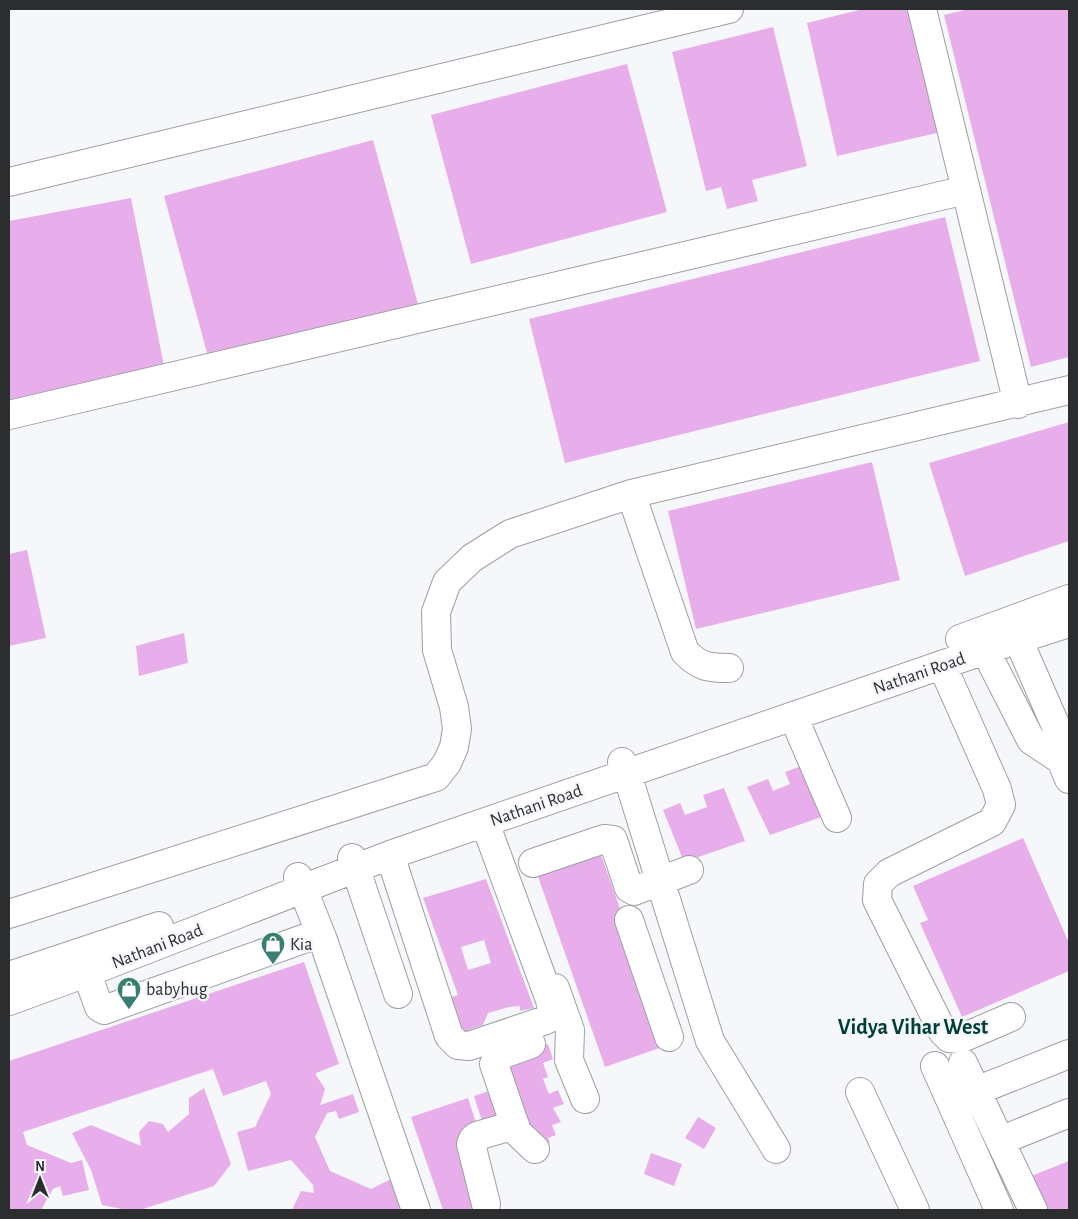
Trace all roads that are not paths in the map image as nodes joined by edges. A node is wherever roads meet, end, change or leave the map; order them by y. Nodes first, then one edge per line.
1 (729, 9) edge
2 (922, 9) edge
3 (9, 182) edge
4 (966, 190) junction
5 (1069, 390) edge
6 (1018, 404) junction
7 (9, 415) edge
8 (630, 494) junction
9 (1069, 599) edge
10 (1069, 623) edge
11 (1018, 639) junction
12 (985, 650) junction
13 (942, 665) junction
14 (729, 668) dead end
15 (800, 709) junction
16 (633, 765) junction
17 (1065, 770) edge
18 (837, 818) dead end
19 (489, 821) junction
20 (390, 855) junction
21 (354, 863) junction
22 (533, 863) dead end
23 (675, 876) junction
24 (308, 880) junction
25 (9, 914) edge
26 (629, 920) dead end
27 (320, 933) junction
28 (684, 955) junction
29 (83, 963) junction
30 (646, 968) junction
31 (9, 976) edge
32 (359, 991) dead end
33 (398, 994) dead end
34 (9, 1002) edge
35 (1011, 1017) dead end
36 (570, 1030) junction
37 (670, 1037) dead end
38 (1069, 1054) edge
39 (963, 1063) dead end
40 (935, 1066) dead end
41 (976, 1091) junction
42 (860, 1092) dead end
43 (585, 1099) dead end
44 (1069, 1113) edge
45 (514, 1126) junction
46 (1000, 1141) junction
47 (535, 1149) dead end
48 (776, 1149) dead end
49 (486, 1204) dead end
50 (416, 1210) edge
51 (915, 1210) edge
52 (999, 1210) edge
53 (1033, 1210) edge

1 - 3 street
2 - 4 street
4 - 6 street
4 - 7 street
5 - 6 street
6 - 8 street
8 - 14 street
8 - 25 street
9 - 15 street, Nathani Road
10 - 11 street, Nathani Road
11 - 12 street, Nathani Road
11 - 17 street
12 - 13 street, Nathani Road
12 - 17 street
13 - 15 street, Nathani Road
13 - 35 street
15 - 16 street, Nathani Road
15 - 18 street
16 - 19 street, Nathani Road
16 - 21 street, Nathani Road
16 - 23 street
19 - 20 street, Nathani Road
19 - 20 street
19 - 36 street
20 - 21 street, Nathani Road
21 - 24 street, Nathani Road
21 - 33 street
22 - 23 street
23 - 28 street
24 - 27 street
24 - 29 street, Nathani Road
24 - 32 street
26 - 30 street
27 - 29 street
27 - 50 street
28 - 30 street
28 - 48 street
29 - 31 street, Nathani Road
29 - 34 street, Nathani Road
30 - 37 street
36 - 43 street
36 - 45 street
38 - 41 street
39 - 41 street
40 - 52 street
41 - 46 street
42 - 51 street
44 - 46 street
45 - 47 street
45 - 49 street
46 - 53 street

